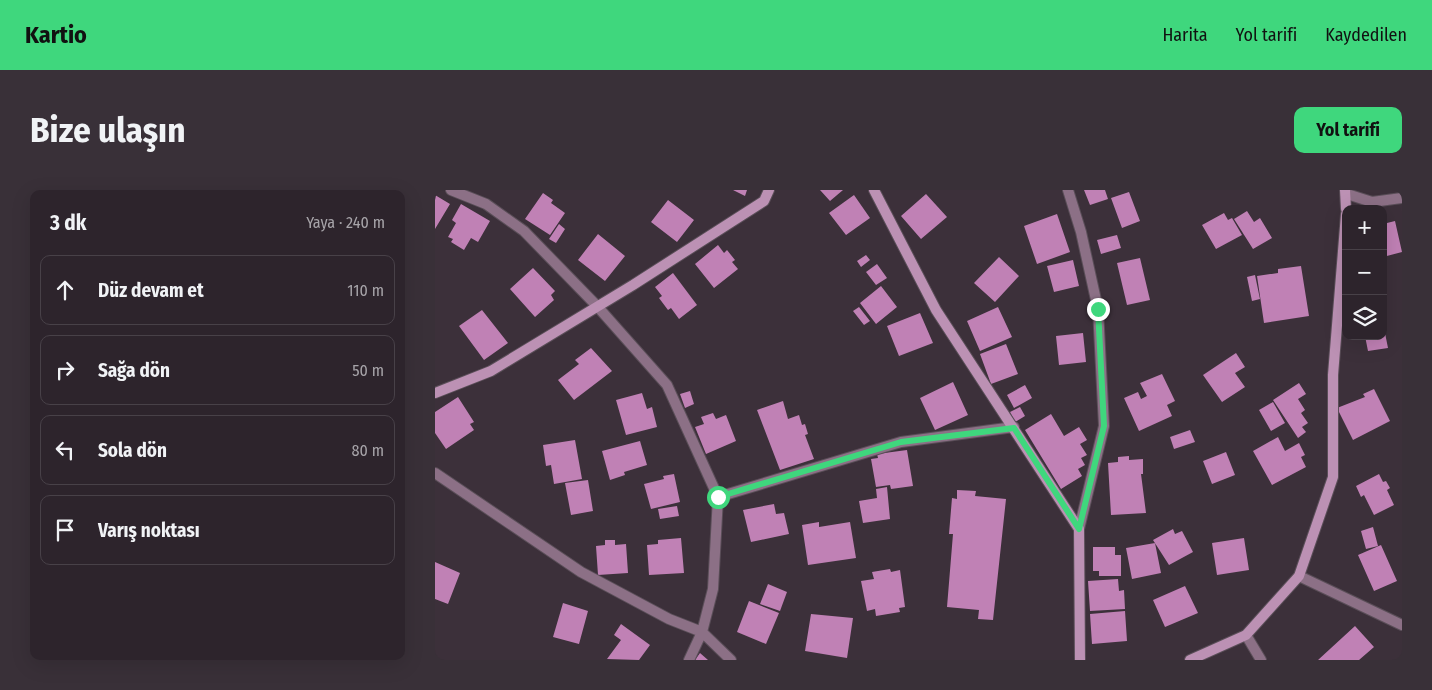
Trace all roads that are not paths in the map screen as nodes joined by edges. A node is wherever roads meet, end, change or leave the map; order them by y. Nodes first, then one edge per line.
1 (451, 190) edge
2 (769, 190) edge
3 (874, 190) edge
4 (1068, 190) edge
5 (1346, 192) edge
6 (1402, 198) edge
7 (1346, 205) edge
8 (1343, 250) edge
9 (597, 306) junction
10 (435, 393) edge
11 (1014, 428) junction
12 (435, 474) edge
13 (718, 497) junction
14 (1079, 529) junction
15 (1299, 576) junction
16 (1402, 625) edge
17 (702, 632) junction
18 (1246, 635) junction
19 (689, 660) edge
20 (731, 660) edge
21 (1080, 660) edge
22 (1191, 660) edge
23 (1261, 660) edge

1 - 9 street
2 - 9 street
3 - 11 street
4 - 14 street
5 - 6 street
5 - 7 street
8 - 15 street
9 - 10 street
9 - 13 street
11 - 13 street
11 - 14 street
12 - 17 street
13 - 17 street
14 - 21 street
15 - 16 street
15 - 18 street
17 - 19 street
17 - 20 street
18 - 22 street
18 - 23 street

